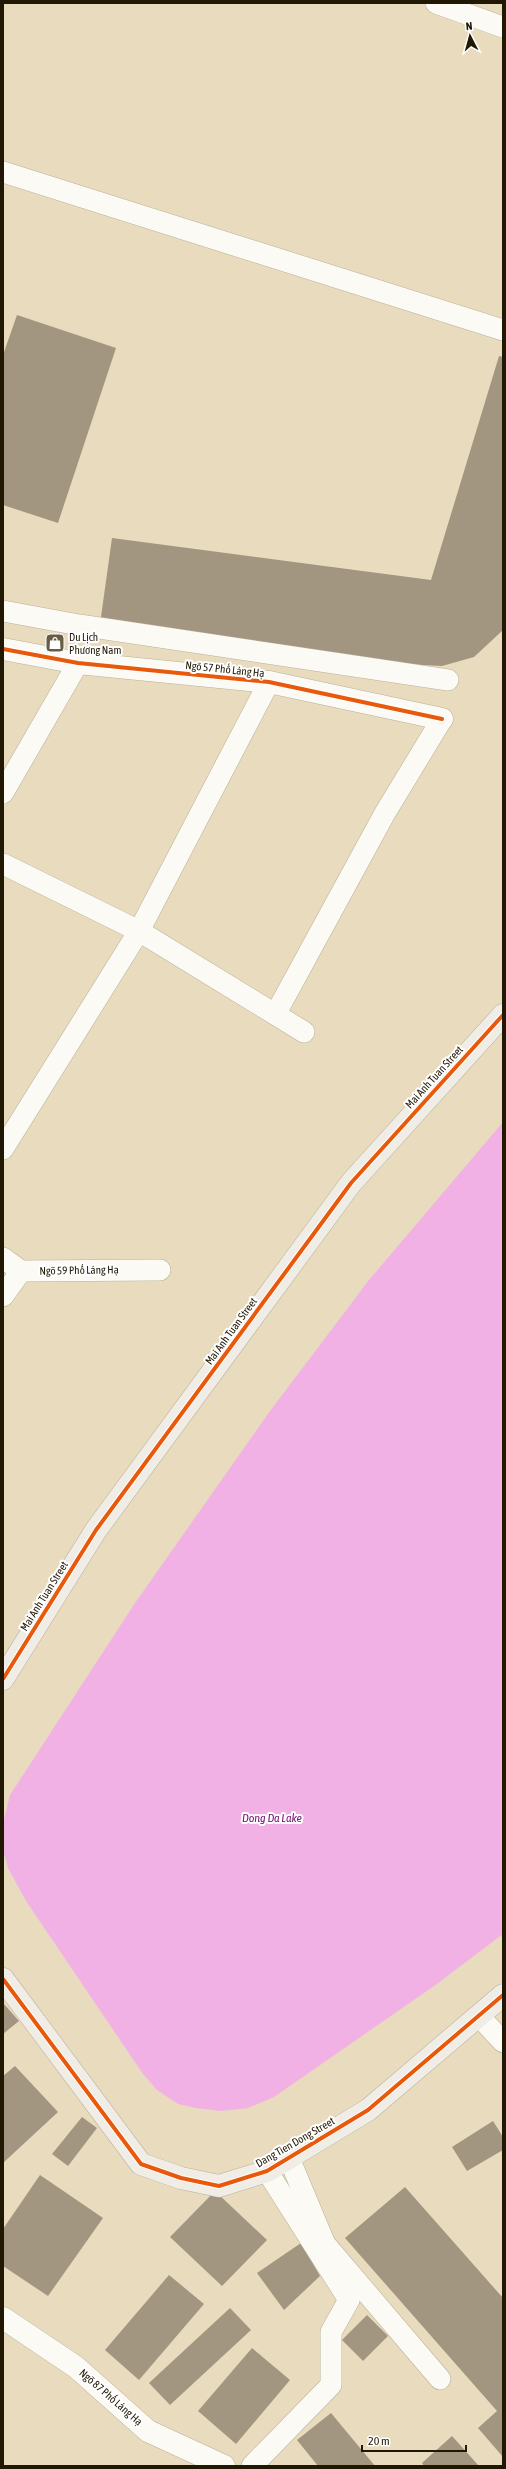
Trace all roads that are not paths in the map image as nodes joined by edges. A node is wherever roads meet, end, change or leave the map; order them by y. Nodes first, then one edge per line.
1 (436, 3) edge
2 (503, 27) edge
3 (3, 172) edge
4 (503, 330) edge
5 (3, 611) edge
6 (3, 649) edge
7 (78, 662) junction
8 (448, 680) dead end
9 (269, 682) junction
10 (442, 720) joint
11 (3, 793) edge
12 (3, 864) edge
13 (139, 931) junction
14 (276, 1013) junction
15 (503, 1015) edge
16 (304, 1032) dead end
17 (3, 1149) edge
18 (3, 1258) edge
19 (160, 1270) dead end
20 (21, 1271) junction
21 (3, 1296) edge
22 (3, 1679) edge
23 (3, 1979) edge
24 (503, 1995) edge
25 (479, 2016) junction
26 (503, 2042) edge
27 (289, 2158) junction
28 (267, 2171) junction
29 (3, 2318) edge
30 (440, 2378) dead end
31 (224, 2466) edge
32 (252, 2466) edge

1 - 2 lane
3 - 4 lane
5 - 8 lane
6 - 7 street, Ngõ 57 Phố Láng Hạ
7 - 9 street, Ngõ 57 Phố Láng Hạ
7 - 11 lane
9 - 10 street, Ngõ 57 Phố Láng Hạ
9 - 13 lane
10 - 14 lane
12 - 13 lane
13 - 14 lane
13 - 17 lane
14 - 16 lane
15 - 22 street, Mai Anh Tuan Street
18 - 20 lane
19 - 20 lane, Ngõ 59 Phố Láng Hạ
20 - 21 lane
23 - 28 street, Dang Tien Dong Street
24 - 25 street, Dang Tien Dong Street
25 - 26 lane
25 - 27 street, Dang Tien Dong Street
27 - 28 street, Dang Tien Dong Street
27 - 30 lane
28 - 32 lane
29 - 31 street, Ngõ 87 Phố Láng Hạ

